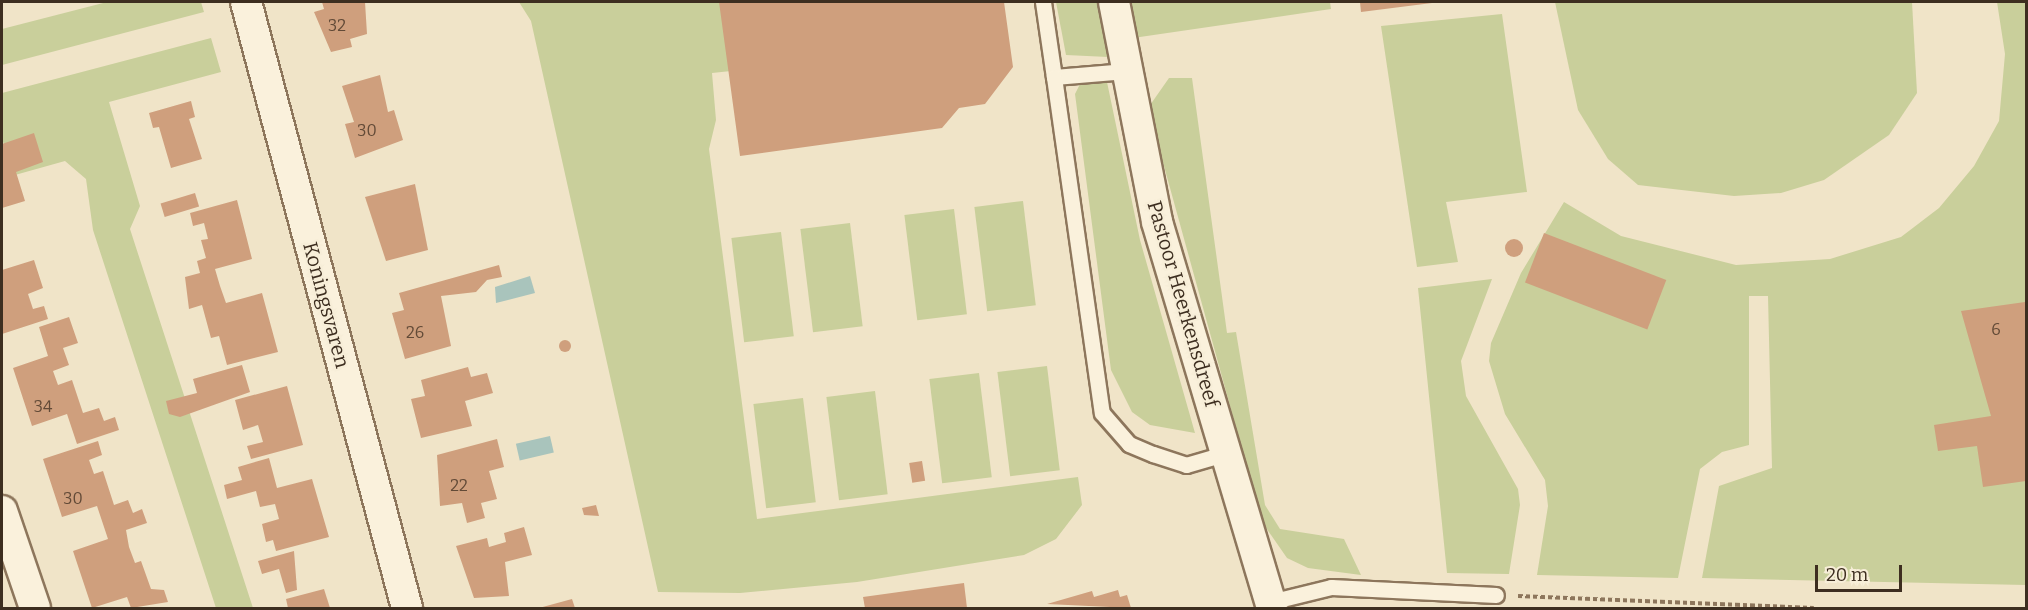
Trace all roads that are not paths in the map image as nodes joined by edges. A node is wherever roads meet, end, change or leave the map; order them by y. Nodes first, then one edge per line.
1 (246, 2) edge
2 (1042, 2) edge
3 (1114, 2) edge
4 (1126, 71) junction
5 (1054, 77) junction
6 (1227, 453) junction
7 (3, 522) edge
8 (1496, 595) road end
9 (1271, 606) edge
10 (35, 609) edge
11 (406, 609) edge

1 - 11 street, Koningsvaren
2 - 5 lane
3 - 4 street, Pastoor Heerkensdreef
4 - 5 lane
4 - 6 street, Pastoor Heerkensdreef
5 - 6 lane
6 - 9 street, Pastoor Heerkensdreef
7 - 10 street
8 - 9 lane, Pastoor Heerkensdreef

